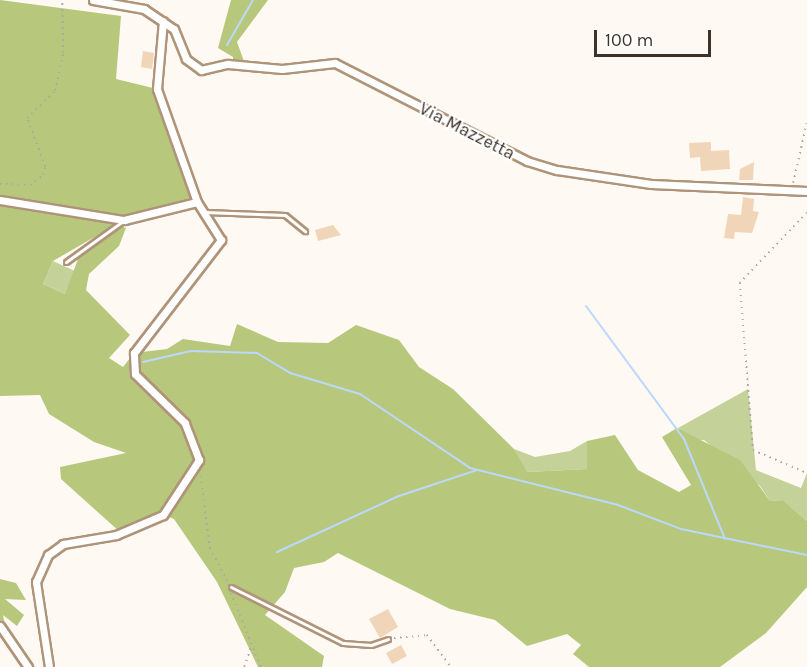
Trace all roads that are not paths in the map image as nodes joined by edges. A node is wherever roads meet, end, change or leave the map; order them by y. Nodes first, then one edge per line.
1 (93, 0) edge
2 (163, 21) junction
3 (807, 191) edge
4 (0, 200) edge
5 (197, 202) junction
6 (204, 212) junction
7 (124, 220) junction
8 (305, 231) dead end
9 (66, 262) dead end
10 (231, 587) road end
11 (0, 626) edge
12 (388, 639) road end
13 (28, 667) edge
14 (49, 667) edge

1 - 2 street
2 - 3 street, Via Mazzetta
2 - 5 street
4 - 7 street
5 - 6 street
5 - 7 street
6 - 8 lane
6 - 14 street
7 - 9 lane
10 - 12 lane
11 - 13 street

